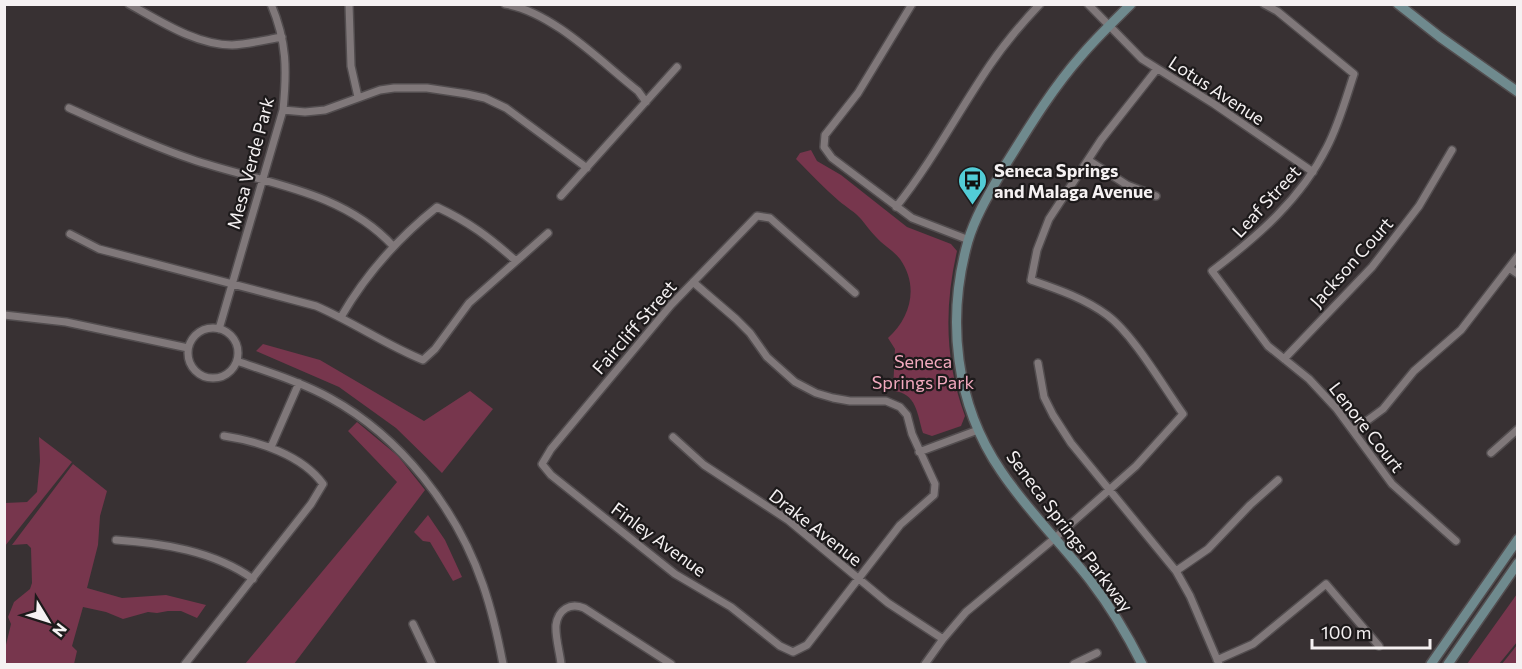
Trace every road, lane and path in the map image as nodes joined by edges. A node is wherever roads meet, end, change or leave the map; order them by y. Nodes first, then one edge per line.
1 (129, 4) edge
2 (271, 4) edge
3 (349, 4) edge
4 (505, 4) edge
5 (912, 4) edge
6 (1040, 4) edge
7 (1088, 4) edge
8 (1131, 4) edge
9 (1264, 4) edge
10 (1398, 4) edge
11 (1110, 26) junction
12 (282, 37) junction
13 (677, 67) dead end
14 (1157, 69) junction
15 (1518, 92) edge
16 (358, 97) junction
17 (645, 102) junction
18 (69, 108) dead end
19 (283, 110) junction
20 (1452, 150) dead end
21 (1088, 160) junction
22 (587, 168) junction
23 (1313, 172) junction
24 (263, 179) junction
25 (561, 196) dead end
26 (1156, 196) dead end
27 (896, 207) junction
28 (548, 233) dead end
29 (70, 234) dead end
30 (969, 240) junction
31 (393, 246) junction
32 (1518, 256) edge
33 (516, 261) junction
34 (1509, 268) junction
35 (1212, 271) joint
36 (1518, 274) edge
37 (693, 282) junction
38 (232, 284) junction
39 (855, 293) dead end
40 (4, 315) edge
41 (341, 317) junction
42 (219, 328) junction
43 (188, 348) junction
44 (1284, 359) junction
45 (237, 361) junction
46 (1038, 363) dead end
47 (298, 383) junction
48 (1518, 429) edge
49 (978, 430) junction
50 (1353, 431) junction
51 (224, 436) dead end
52 (673, 437) dead end
53 (271, 447) junction
54 (919, 452) junction
55 (1491, 453) dead end
56 (542, 464) joint
57 (1278, 480) dead end
58 (1110, 490) junction
59 (1055, 538) junction
60 (1518, 539) edge
61 (116, 540) dead end
62 (1456, 541) dead end
63 (1518, 563) edge
64 (1176, 571) junction
65 (253, 579) junction
66 (858, 580) junction
67 (413, 624) dead end
68 (943, 639) junction
69 (1379, 646) dead end
70 (1097, 653) dead end
71 (1218, 662) edge
72 (185, 664) edge
73 (432, 664) edge
74 (503, 664) edge
75 (561, 664) edge
76 (671, 664) edge
77 (924, 664) edge
78 (1074, 664) edge
79 (1142, 664) edge
80 (1431, 664) edge
81 (1448, 664) edge

1 - 12 street
2 - 12 street, Mesa Verde Park
3 - 16 street
4 - 17 street
5 - 27 street
6 - 27 street
7 - 11 street, Lotus Avenue
8 - 11 street, Seneca Springs Parkway
9 - 23 street, Leaf Street
10 - 15 street
11 - 14 street, Lotus Avenue
11 - 30 street, Seneca Springs Parkway
12 - 19 street, Mesa Verde Park
13 - 17 street
14 - 21 street
14 - 23 street, Lotus Avenue
16 - 19 street
16 - 22 street
17 - 22 street
18 - 24 street
19 - 24 street, Mesa Verde Park
20 - 44 street, Jackson Court
21 - 26 street
21 - 58 street
22 - 25 street
23 - 35 street, Leaf Street
24 - 31 street
24 - 38 street, Mesa Verde Park
27 - 30 street
28 - 33 street
29 - 38 street
30 - 49 street, Seneca Springs Parkway
31 - 33 street
31 - 41 street
32 - 34 street
33 - 41 street
34 - 36 street
34 - 50 street
35 - 44 street, Lenore Court
37 - 39 street, Faircliff Street
37 - 54 street
37 - 56 street, Faircliff Street
38 - 41 street
38 - 42 street, Mesa Verde Park
40 - 43 street
42 - 43 street
42 - 45 street
43 - 45 street
44 - 50 street, Lenore Court
45 - 47 street
46 - 58 street
47 - 53 street
47 - 74 street
48 - 55 street
49 - 54 street
49 - 59 street, Seneca Springs Parkway
50 - 62 street, Lenore Court
51 - 53 street
52 - 66 street, Drake Avenue
53 - 65 street
54 - 66 street
56 - 66 street, Finley Avenue
57 - 64 street
58 - 59 street
58 - 64 street
59 - 68 street
59 - 79 street, Seneca Springs Parkway
60 - 80 street
61 - 65 street
63 - 81 street
64 - 71 street
65 - 72 street
66 - 68 street, Drake Avenue
67 - 73 street
68 - 77 street
69 - 71 street
70 - 78 street
75 - 76 street

